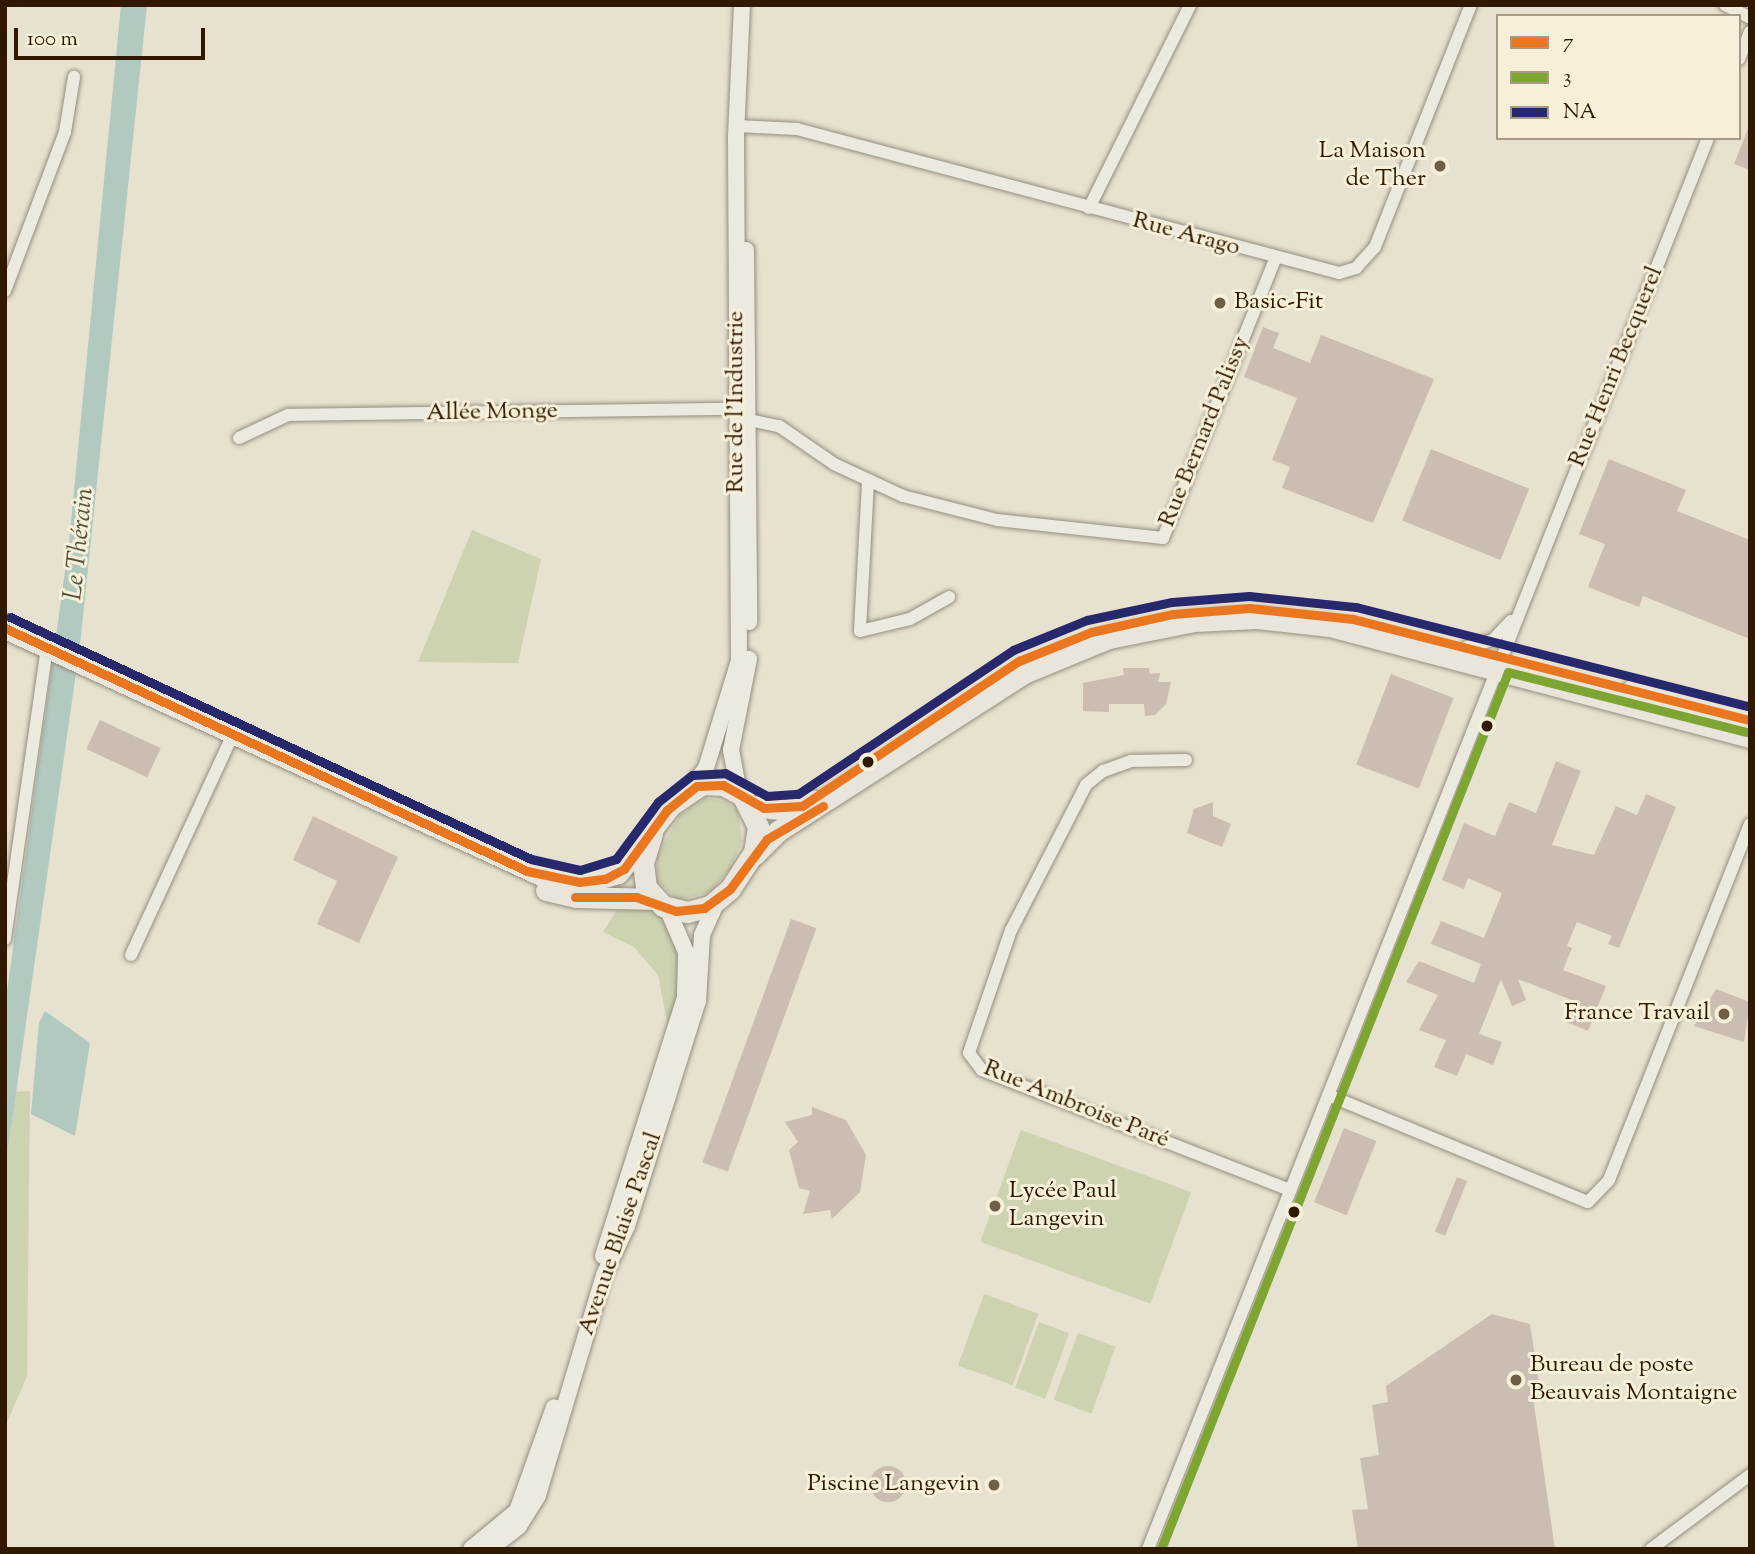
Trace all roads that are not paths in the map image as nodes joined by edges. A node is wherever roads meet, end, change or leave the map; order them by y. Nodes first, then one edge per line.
1 (744, 5) edge
2 (1189, 5) edge
3 (1471, 5) edge
4 (1725, 5) edge
5 (1750, 18) edge
6 (1750, 33) edge
7 (1741, 54) edge
8 (74, 77) dead end
9 (741, 125) junction
10 (1707, 140) edge
11 (1090, 208) junction
12 (1275, 259) junction
13 (5, 291) edge
14 (743, 414) junction
15 (239, 438) dead end
16 (868, 482) junction
17 (1525, 596) junction
18 (948, 597) dead end
19 (5, 628) edge
20 (5, 641) edge
21 (1467, 647) junction
22 (48, 655) junction
23 (1499, 663) junction
24 (1750, 720) edge
25 (1750, 737) edge
26 (230, 740) junction
27 (1186, 760) dead end
28 (691, 789) junction
29 (745, 799) junction
30 (1750, 824) edge
31 (652, 833) junction
32 (749, 862) junction
33 (716, 903) junction
34 (661, 904) junction
35 (5, 939) edge
36 (131, 955) dead end
37 (1328, 1095) junction
38 (1290, 1190) junction
39 (1750, 1475) edge
40 (471, 1549) edge
41 (490, 1549) edge
42 (1148, 1549) edge
43 (1651, 1549) edge

1 - 9 street, Rue de l'Industrie
2 - 11 street
3 - 12 street, Rue Arago
4 - 5 street
6 - 7 street
8 - 13 street
9 - 11 street, Rue Arago
9 - 14 street, Rue de l'Industrie
10 - 17 street, Rue Henri Becquerel
11 - 12 street, Rue Arago
12 - 16 street, Rue Bernard Palissy
14 - 15 street, Allée Monge
14 - 16 street, Rue Bernard Palissy
14 - 28 street, Rue de l'Industrie
14 - 29 street, Rue de l'Industrie
16 - 18 street
17 - 21 street, Rue Henri Becquerel
17 - 23 street, Rue Henri Becquerel
19 - 22 main road, Avenue Blaise Pascal
20 - 22 main road, Avenue Blaise Pascal
21 - 23 main road
21 - 29 main road
22 - 26 main road, Avenue Blaise Pascal
22 - 35 street
23 - 24 main road
23 - 25 main road
23 - 32 main road
23 - 37 street, Rue Henri Becquerel
26 - 31 main road, Avenue Blaise Pascal
26 - 34 main road, Avenue Blaise Pascal
26 - 36 street
27 - 38 street, Rue Ambroise Paré
28 - 29 main road
28 - 31 main road, Avenue Blaise Pascal
29 - 32 main road, Avenue Blaise Pascal
30 - 37 street
31 - 34 main road, Avenue Blaise Pascal
32 - 33 main road, Avenue Blaise Pascal
33 - 34 main road, Avenue Blaise Pascal
33 - 41 street, Avenue Blaise Pascal
34 - 40 street, Avenue Blaise Pascal
37 - 38 street, Rue Henri Becquerel
38 - 42 street, Rue Henri Becquerel
39 - 43 street

